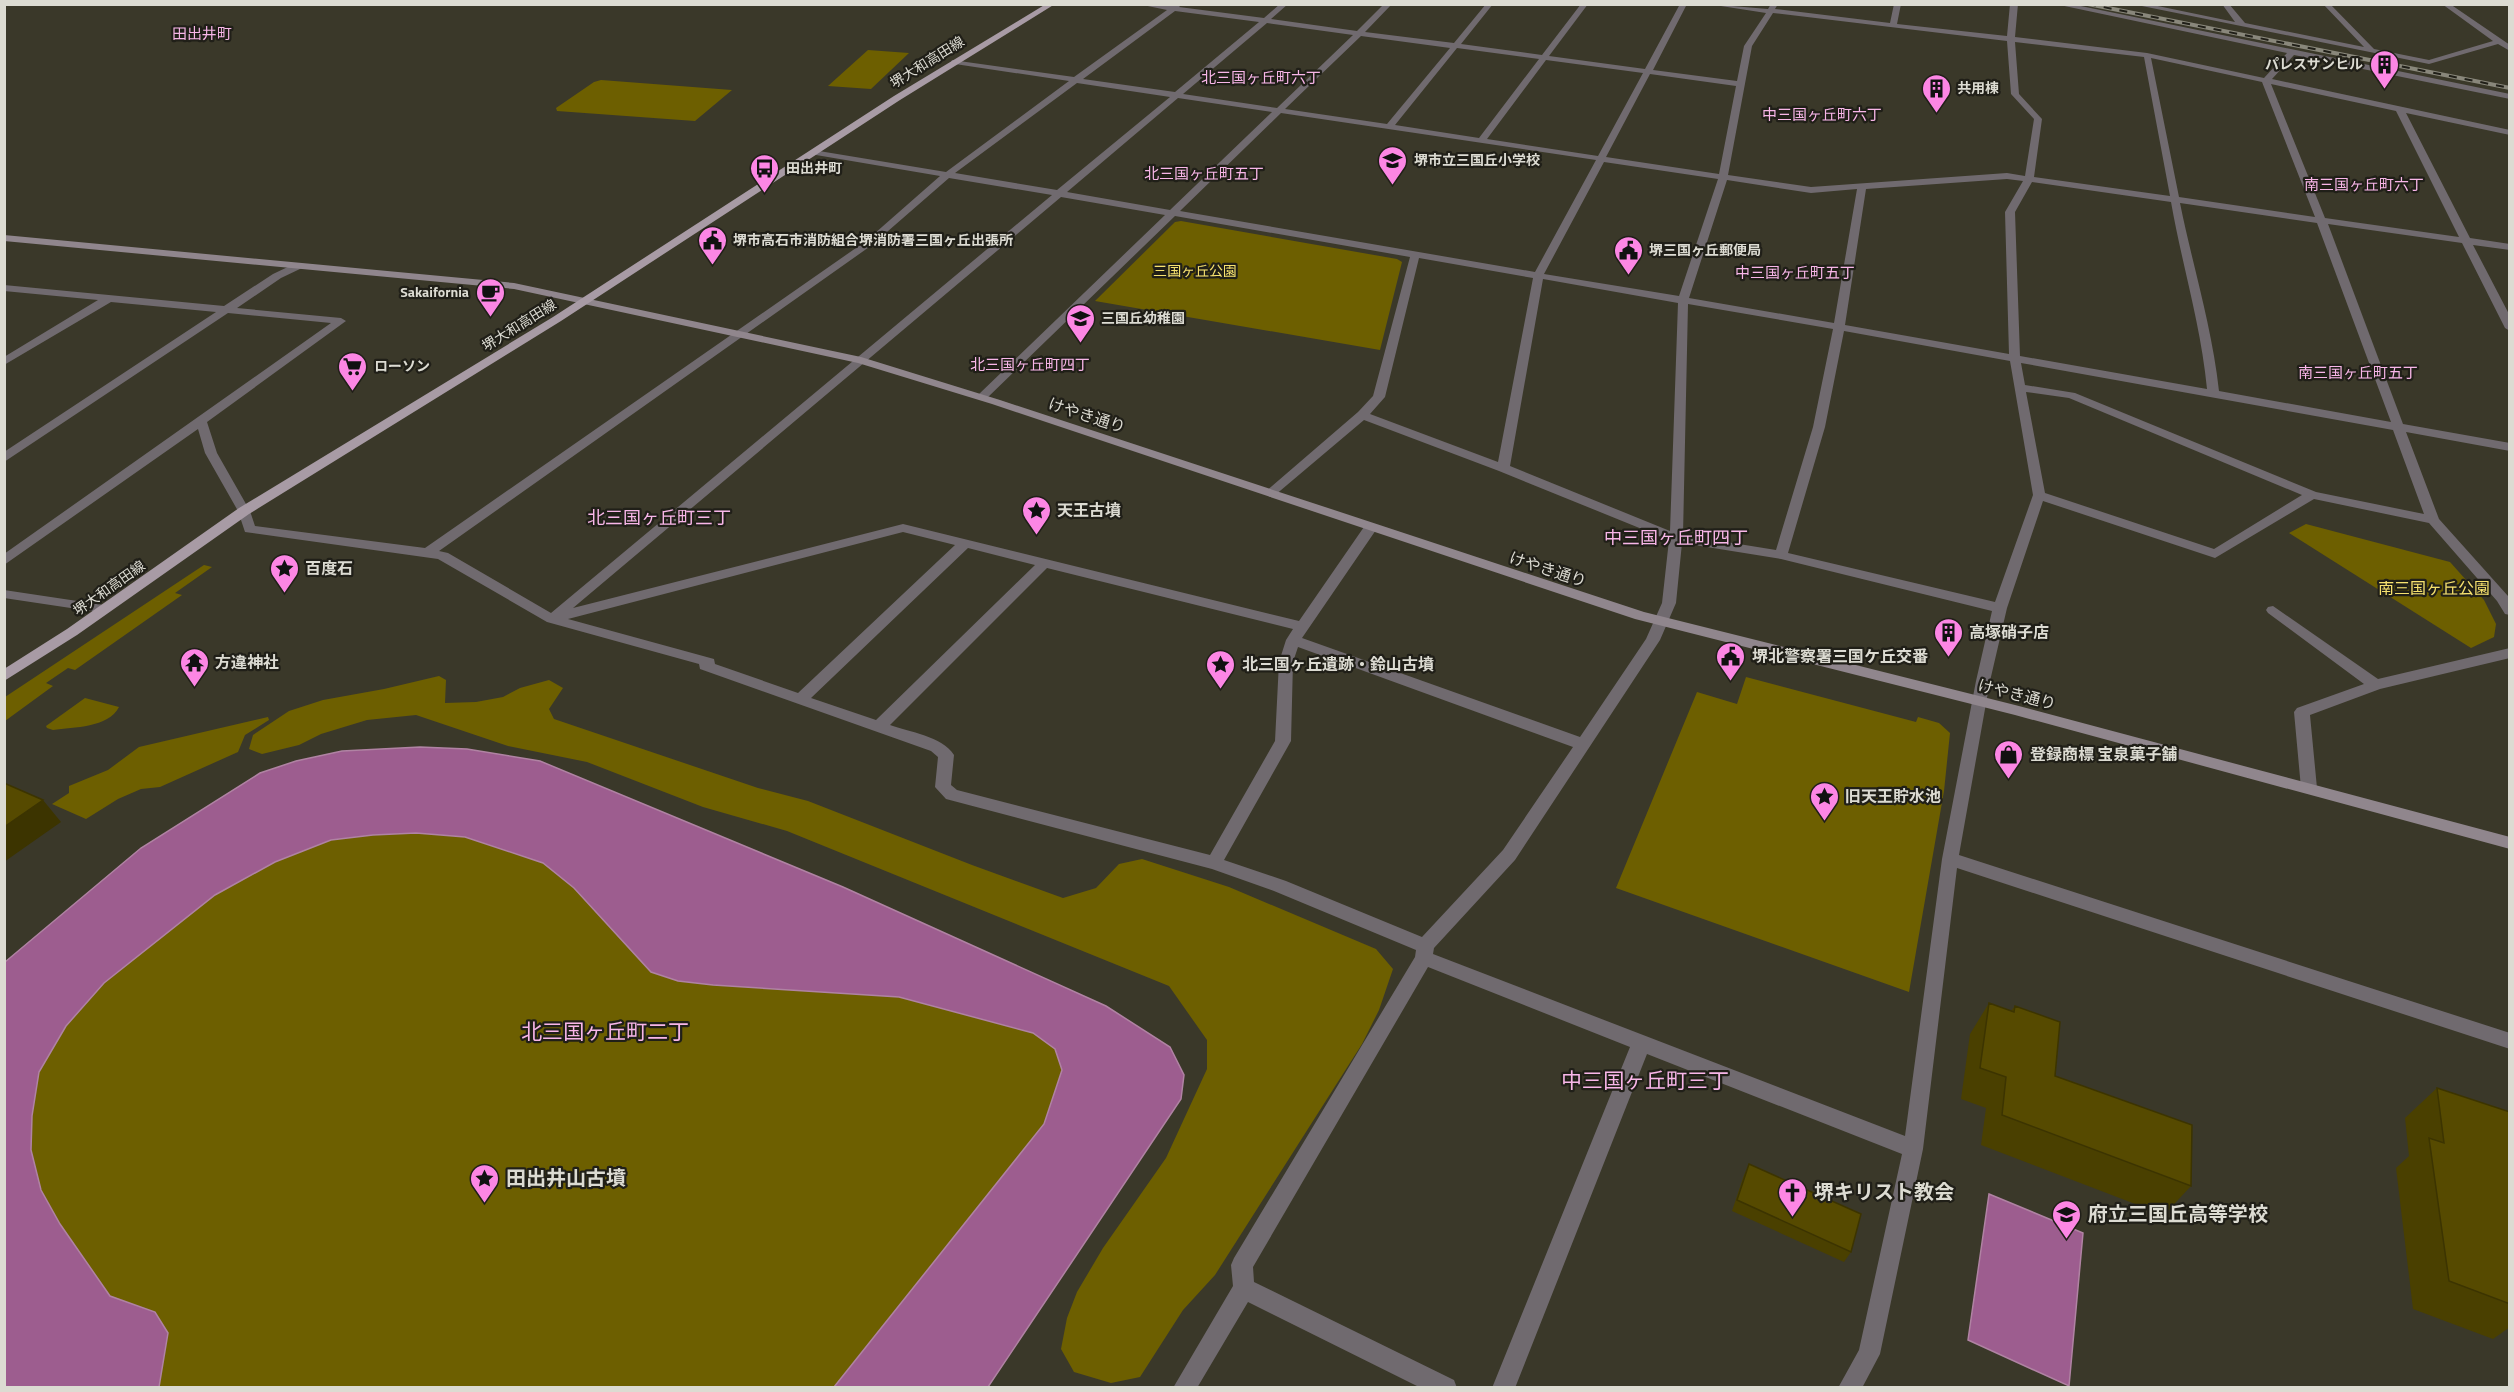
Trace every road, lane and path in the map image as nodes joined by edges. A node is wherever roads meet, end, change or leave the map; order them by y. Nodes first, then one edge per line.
1 (1052, 4) edge
2 (1141, 4) edge
3 (1285, 4) edge
4 (1389, 4) edge
5 (1490, 4) edge
6 (1585, 4) edge
7 (1684, 4) edge
8 (1711, 4) edge
9 (1898, 4) edge
10 (2014, 4) edge
11 (2058, 4) edge
12 (2135, 4) edge
13 (2225, 4) edge
14 (2326, 4) edge
15 (2445, 4) edge
16 (1176, 7) edge
17 (1774, 8) edge
18 (1266, 21) junction
19 (2242, 25) junction
20 (1893, 26) junction
21 (1358, 33) junction
22 (2011, 39) junction
23 (2498, 42) junction
24 (1456, 46) junction
25 (2510, 50) edge
26 (2372, 51) junction
27 (2291, 53) junction
28 (2147, 55) junction
29 (1544, 58) junction
30 (955, 62) junction
31 (1648, 72) junction
32 (1075, 80) junction
33 (2266, 81) junction
34 (1741, 84) junction
35 (1177, 95) junction
36 (2510, 97) edge
37 (1279, 110) junction
38 (2400, 110) junction
39 (1389, 127) junction
40 (2510, 133) edge
41 (1482, 141) junction
42 (816, 152) junction
43 (1599, 158) junction
44 (947, 175) junction
45 (1723, 178) junction
46 (2029, 179) junction
47 (1862, 187) junction
48 (1060, 195) junction
49 (2173, 201) junction
50 (1172, 214) junction
51 (2322, 222) junction
52 (4, 238) edge
53 (2465, 241) junction
54 (2510, 247) edge
55 (1415, 256) junction
56 (298, 266) junction
57 (1538, 276) junction
58 (4, 288) edge
59 (108, 299) junction
60 (1683, 300) junction
61 (585, 302) junction
62 (228, 309) junction
63 (1839, 327) junction
64 (2510, 327) edge
65 (739, 333) junction
66 (861, 360) junction
67 (2015, 360) junction
68 (4, 362) edge
69 (2021, 388) junction
70 (2213, 393) junction
71 (982, 397) junction
72 (1362, 415) junction
73 (201, 421) junction
74 (2397, 427) junction
75 (2510, 447) edge
76 (4, 458) edge
77 (1503, 468) junction
78 (1270, 493) junction
79 (2039, 495) junction
80 (2312, 495) junction
81 (244, 511) junction
82 (2433, 520) junction
83 (1371, 527) junction
84 (1676, 538) junction
85 (965, 543) junction
86 (428, 552) junction
87 (1781, 555) junction
88 (4, 561) edge
89 (1044, 563) junction
90 (4, 594) edge
91 (2000, 608) junction
92 (104, 609) junction
93 (2273, 610) dead end
94 (2510, 611) edge
95 (552, 619) junction
96 (1662, 621) junction
97 (1301, 626) junction
98 (1293, 640) junction
99 (2510, 653) edge
100 (4, 676) edge
101 (2376, 685) junction
102 (801, 699) junction
103 (1979, 701) junction
104 (879, 726) junction
105 (1582, 744) junction
106 (2309, 788) junction
107 (2510, 843) edge
108 (1950, 859) junction
109 (1214, 863) junction
110 (1424, 952) junction
111 (2510, 1041) edge
112 (1642, 1042) junction
113 (1913, 1149) junction
114 (1244, 1288) junction
115 (1184, 1388) edge
116 (1446, 1388) edge
117 (1503, 1388) edge
118 (1849, 1388) edge

1 - 30 main road, 堺大和高田線
2 - 16 street
3 - 18 street
4 - 21 street
5 - 24 street
6 - 29 street
7 - 31 street
8 - 17 street
9 - 20 street
10 - 22 street
11 - 27 street
12 - 19 street
13 - 19 street
14 - 26 street
15 - 23 street
16 - 18 street
16 - 32 street
17 - 20 street
17 - 34 street
18 - 21 street
18 - 35 street
19 - 26 street
20 - 22 street
21 - 24 street
21 - 37 street
22 - 28 street
22 - 46 street
23 - 25 street
23 - 26 street
24 - 29 street
24 - 39 street
27 - 33 street
27 - 36 street
28 - 33 street
28 - 49 street
29 - 31 street
29 - 41 street
30 - 32 street
30 - 42 main road, 堺大和高田線
31 - 34 street
31 - 43 street
32 - 35 street
32 - 44 street
33 - 38 street
33 - 51 street
34 - 45 street
35 - 37 street
35 - 48 street
37 - 39 street
37 - 50 street
38 - 40 street
38 - 53 street
39 - 41 street
41 - 43 street
42 - 44 street
42 - 61 main road, 堺大和高田線
43 - 45 street
43 - 57 street
44 - 48 street
44 - 65 street
45 - 47 street
45 - 60 street
46 - 47 street
46 - 49 street
46 - 67 street
47 - 63 street
48 - 50 street
48 - 66 street
49 - 51 street
49 - 70 street
50 - 55 street
50 - 71 street
51 - 53 street
51 - 74 street
52 - 56 street, けやき通り
53 - 54 street
53 - 64 street
55 - 57 street
55 - 72 street
56 - 61 street, けやき通り
56 - 62 street
57 - 60 street
57 - 77 street
58 - 59 street
59 - 62 street
59 - 68 street
60 - 63 street
60 - 84 street
61 - 65 street, けやき通り
61 - 81 main road, 堺大和高田線
62 - 73 street
62 - 76 street
63 - 67 street
63 - 87 street
65 - 66 street, けやき通り
65 - 86 street
66 - 71 street, けやき通り
66 - 95 street
67 - 69 street
67 - 70 street
69 - 79 street
69 - 80 street
70 - 74 street
71 - 78 street, けやき通り
72 - 77 street
72 - 78 street
73 - 81 street
73 - 88 street
74 - 75 street
74 - 82 street
77 - 84 street
78 - 83 street, けやき通り
79 - 80 street
79 - 91 street
80 - 82 street
81 - 86 street
81 - 92 main road, 堺大和高田線
82 - 94 street
83 - 96 street, けやき通り
83 - 97 street
84 - 87 street
84 - 96 street
85 - 89 street
85 - 95 street
85 - 102 street
86 - 95 street
87 - 91 street
89 - 97 street
89 - 104 street
90 - 92 street
91 - 103 street
92 - 100 main road, 堺大和高田線
93 - 101 street
95 - 102 street
96 - 103 street, けやき通り
96 - 105 street
97 - 98 street
98 - 105 street
98 - 109 street
99 - 101 street
101 - 106 street
102 - 104 street
103 - 106 street, けやき通り
103 - 108 street
104 - 109 street
105 - 110 street
106 - 107 street, けやき通り
108 - 111 street
108 - 113 street
109 - 110 street
110 - 112 street
110 - 114 street
112 - 113 street
112 - 117 street
113 - 118 street
114 - 115 street
114 - 116 street

